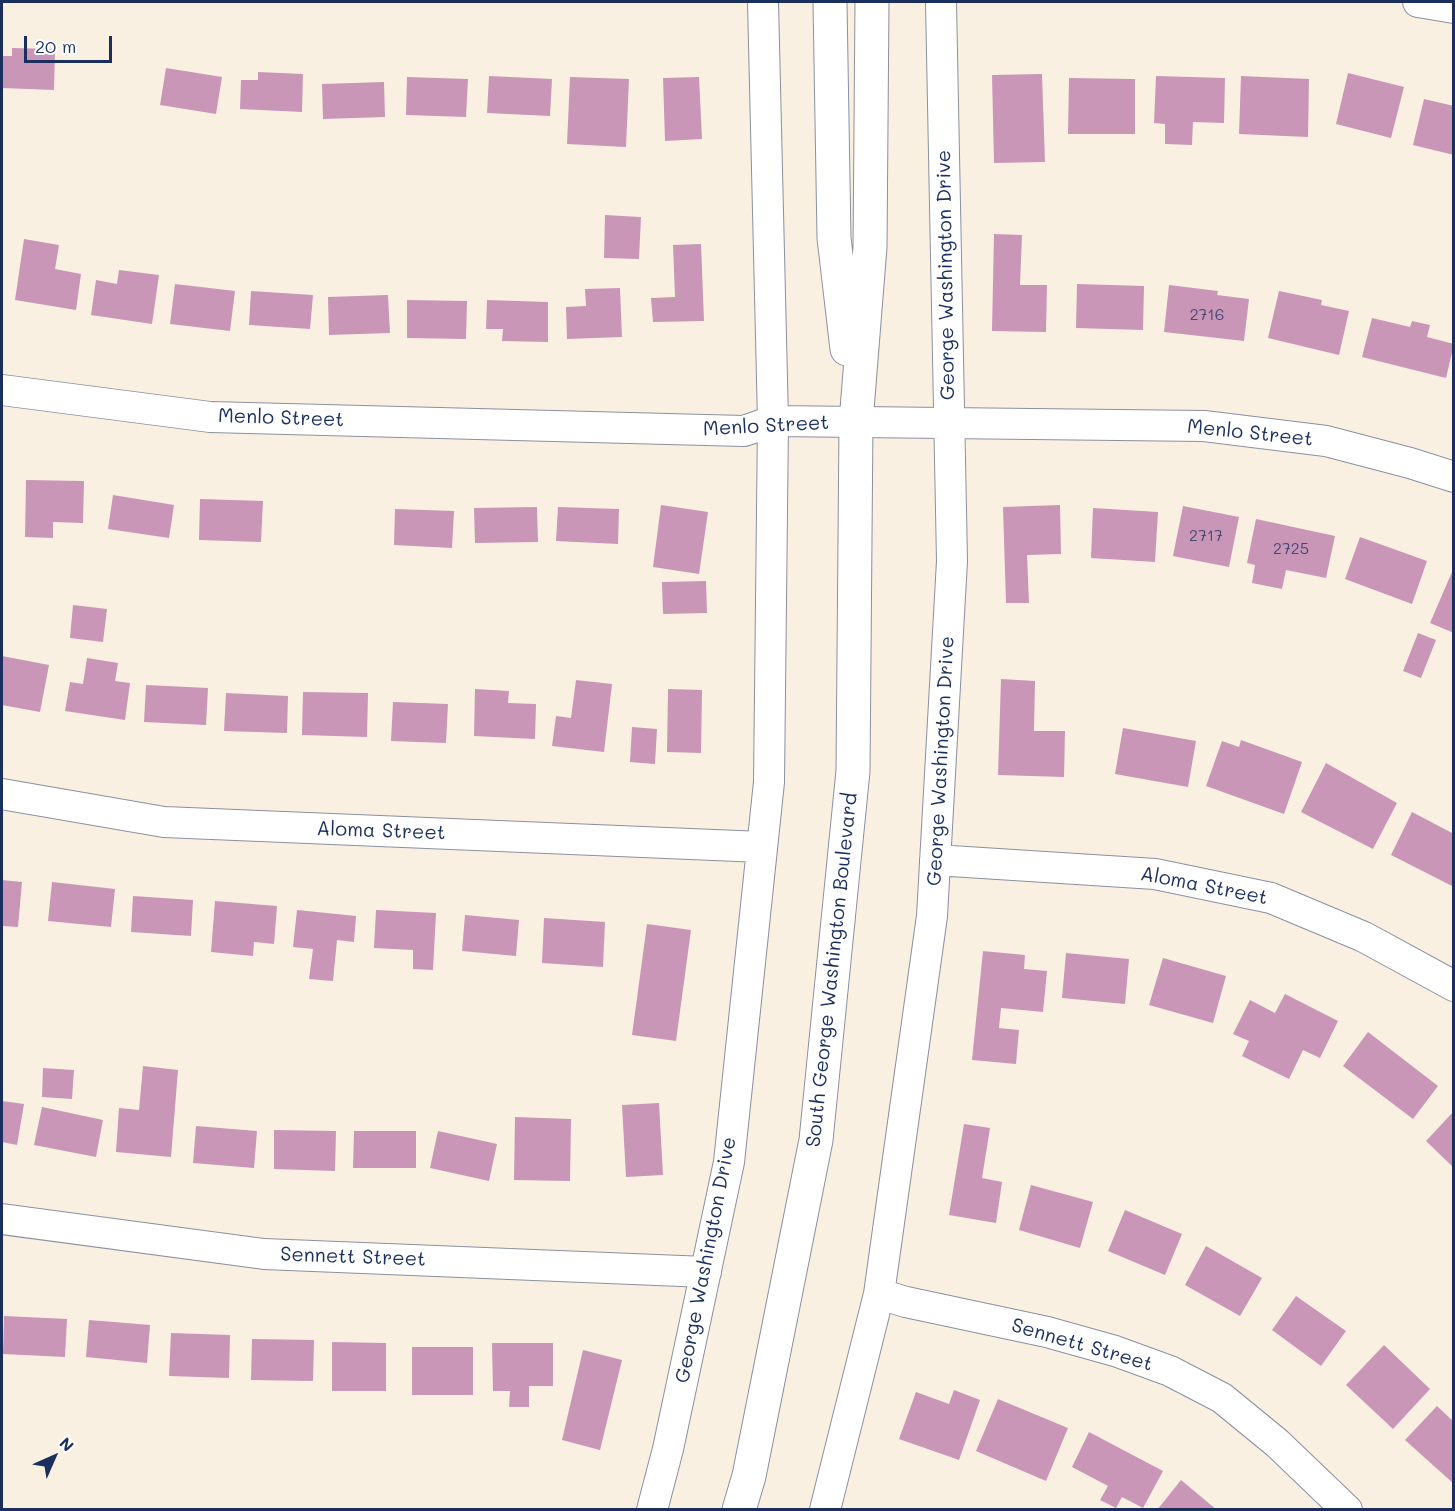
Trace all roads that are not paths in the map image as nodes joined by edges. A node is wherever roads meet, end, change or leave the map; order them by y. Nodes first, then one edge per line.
1 (763, 2) edge
2 (830, 2) edge
3 (872, 2) edge
4 (941, 2) edge
5 (1418, 2) edge
6 (1454, 8) edge
7 (2, 390) edge
8 (773, 421) junction
9 (856, 422) junction
10 (949, 423) junction
11 (1454, 477) edge
12 (2, 794) edge
13 (762, 848) junction
14 (935, 860) junction
15 (1454, 986) edge
16 (2, 1219) edge
17 (706, 1272) junction
18 (879, 1294) junction
19 (651, 1509) edge
20 (740, 1509) edge
21 (825, 1509) edge
22 (1347, 1509) edge

1 - 8 street, George Washington Drive
2 - 9 street, South George Washington Boulevard
3 - 9 street, South George Washington Boulevard
4 - 10 street, George Washington Drive
5 - 6 street
7 - 8 street, Menlo Street
8 - 9 street, Menlo Street
8 - 13 street, George Washington Drive
9 - 10 street, Menlo Street
9 - 20 street, South George Washington Boulevard
10 - 11 street, Menlo Street
10 - 14 street, George Washington Drive
12 - 13 street, Aloma Street
13 - 17 street, George Washington Drive
14 - 15 street, Aloma Street
14 - 18 street, George Washington Drive
16 - 17 street, Sennett Street
17 - 19 street, George Washington Drive
18 - 21 street, George Washington Drive
18 - 22 street, Sennett Street

